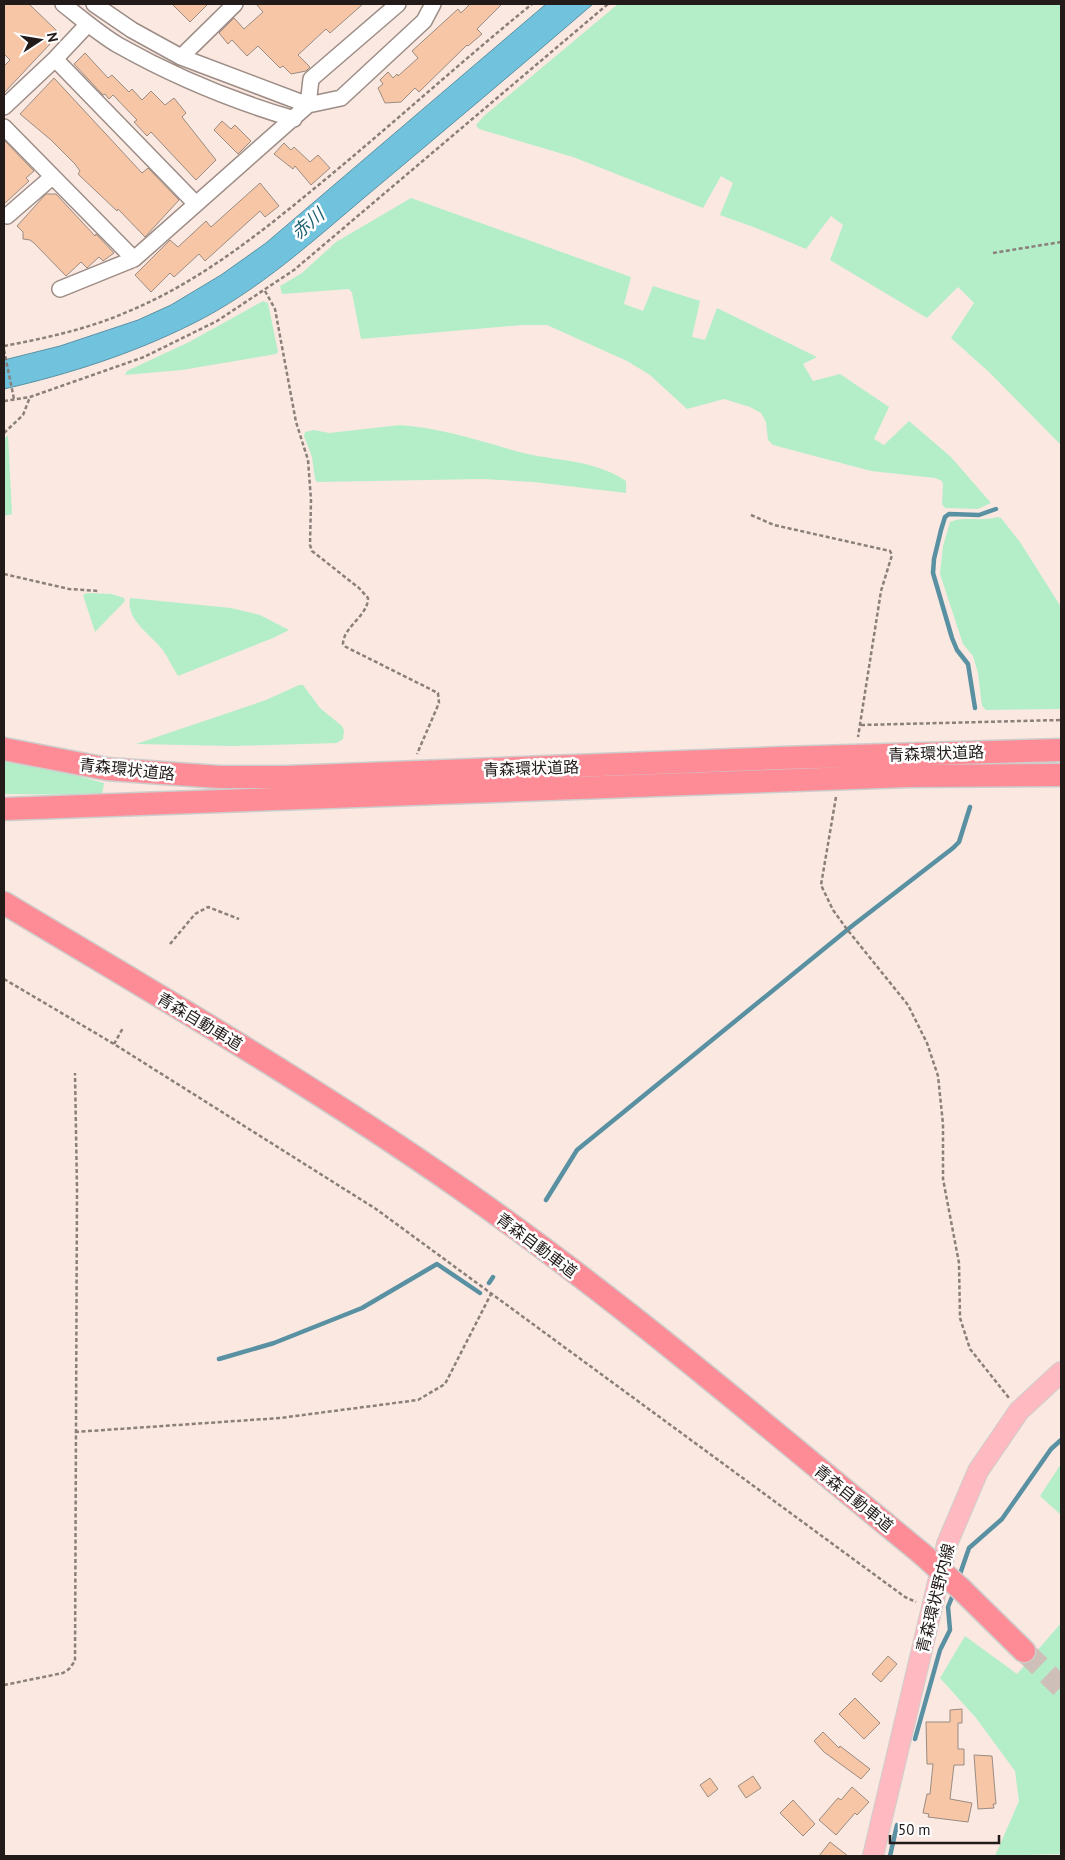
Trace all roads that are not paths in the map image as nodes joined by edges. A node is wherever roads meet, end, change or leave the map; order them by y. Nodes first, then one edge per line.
1 (63, 4) edge
2 (94, 4) edge
3 (235, 4) edge
4 (398, 4) edge
5 (433, 4) edge
6 (88, 24) junction
7 (181, 57) junction
8 (55, 59) junction
9 (308, 105) junction
10 (4, 107) edge
11 (294, 119) junction
12 (4, 127) edge
13 (52, 177) junction
14 (195, 203) junction
15 (8, 216) dead end
16 (134, 259) junction
17 (60, 289) dead end
18 (4, 749) edge
19 (1061, 750) edge
20 (1061, 775) edge
21 (4, 809) edge
22 (4, 903) edge
23 (1061, 1372) edge
24 (1024, 1651) tunnel mouth
25 (873, 1856) edge

1 - 6 street
2 - 7 street
3 - 7 street
4 - 9 street
5 - 9 street
6 - 8 street
6 - 11 street
7 - 9 street
8 - 10 street
8 - 14 street
9 - 11 street
11 - 14 street
12 - 13 street
13 - 15 street
13 - 16 street
14 - 16 street
16 - 17 street
18 - 19 highway, 青森環状道路
20 - 21 highway, 青森環状道路
22 - 24 highway, 青森自動車道, bridge
23 - 25 main road, 青森環状野内線

